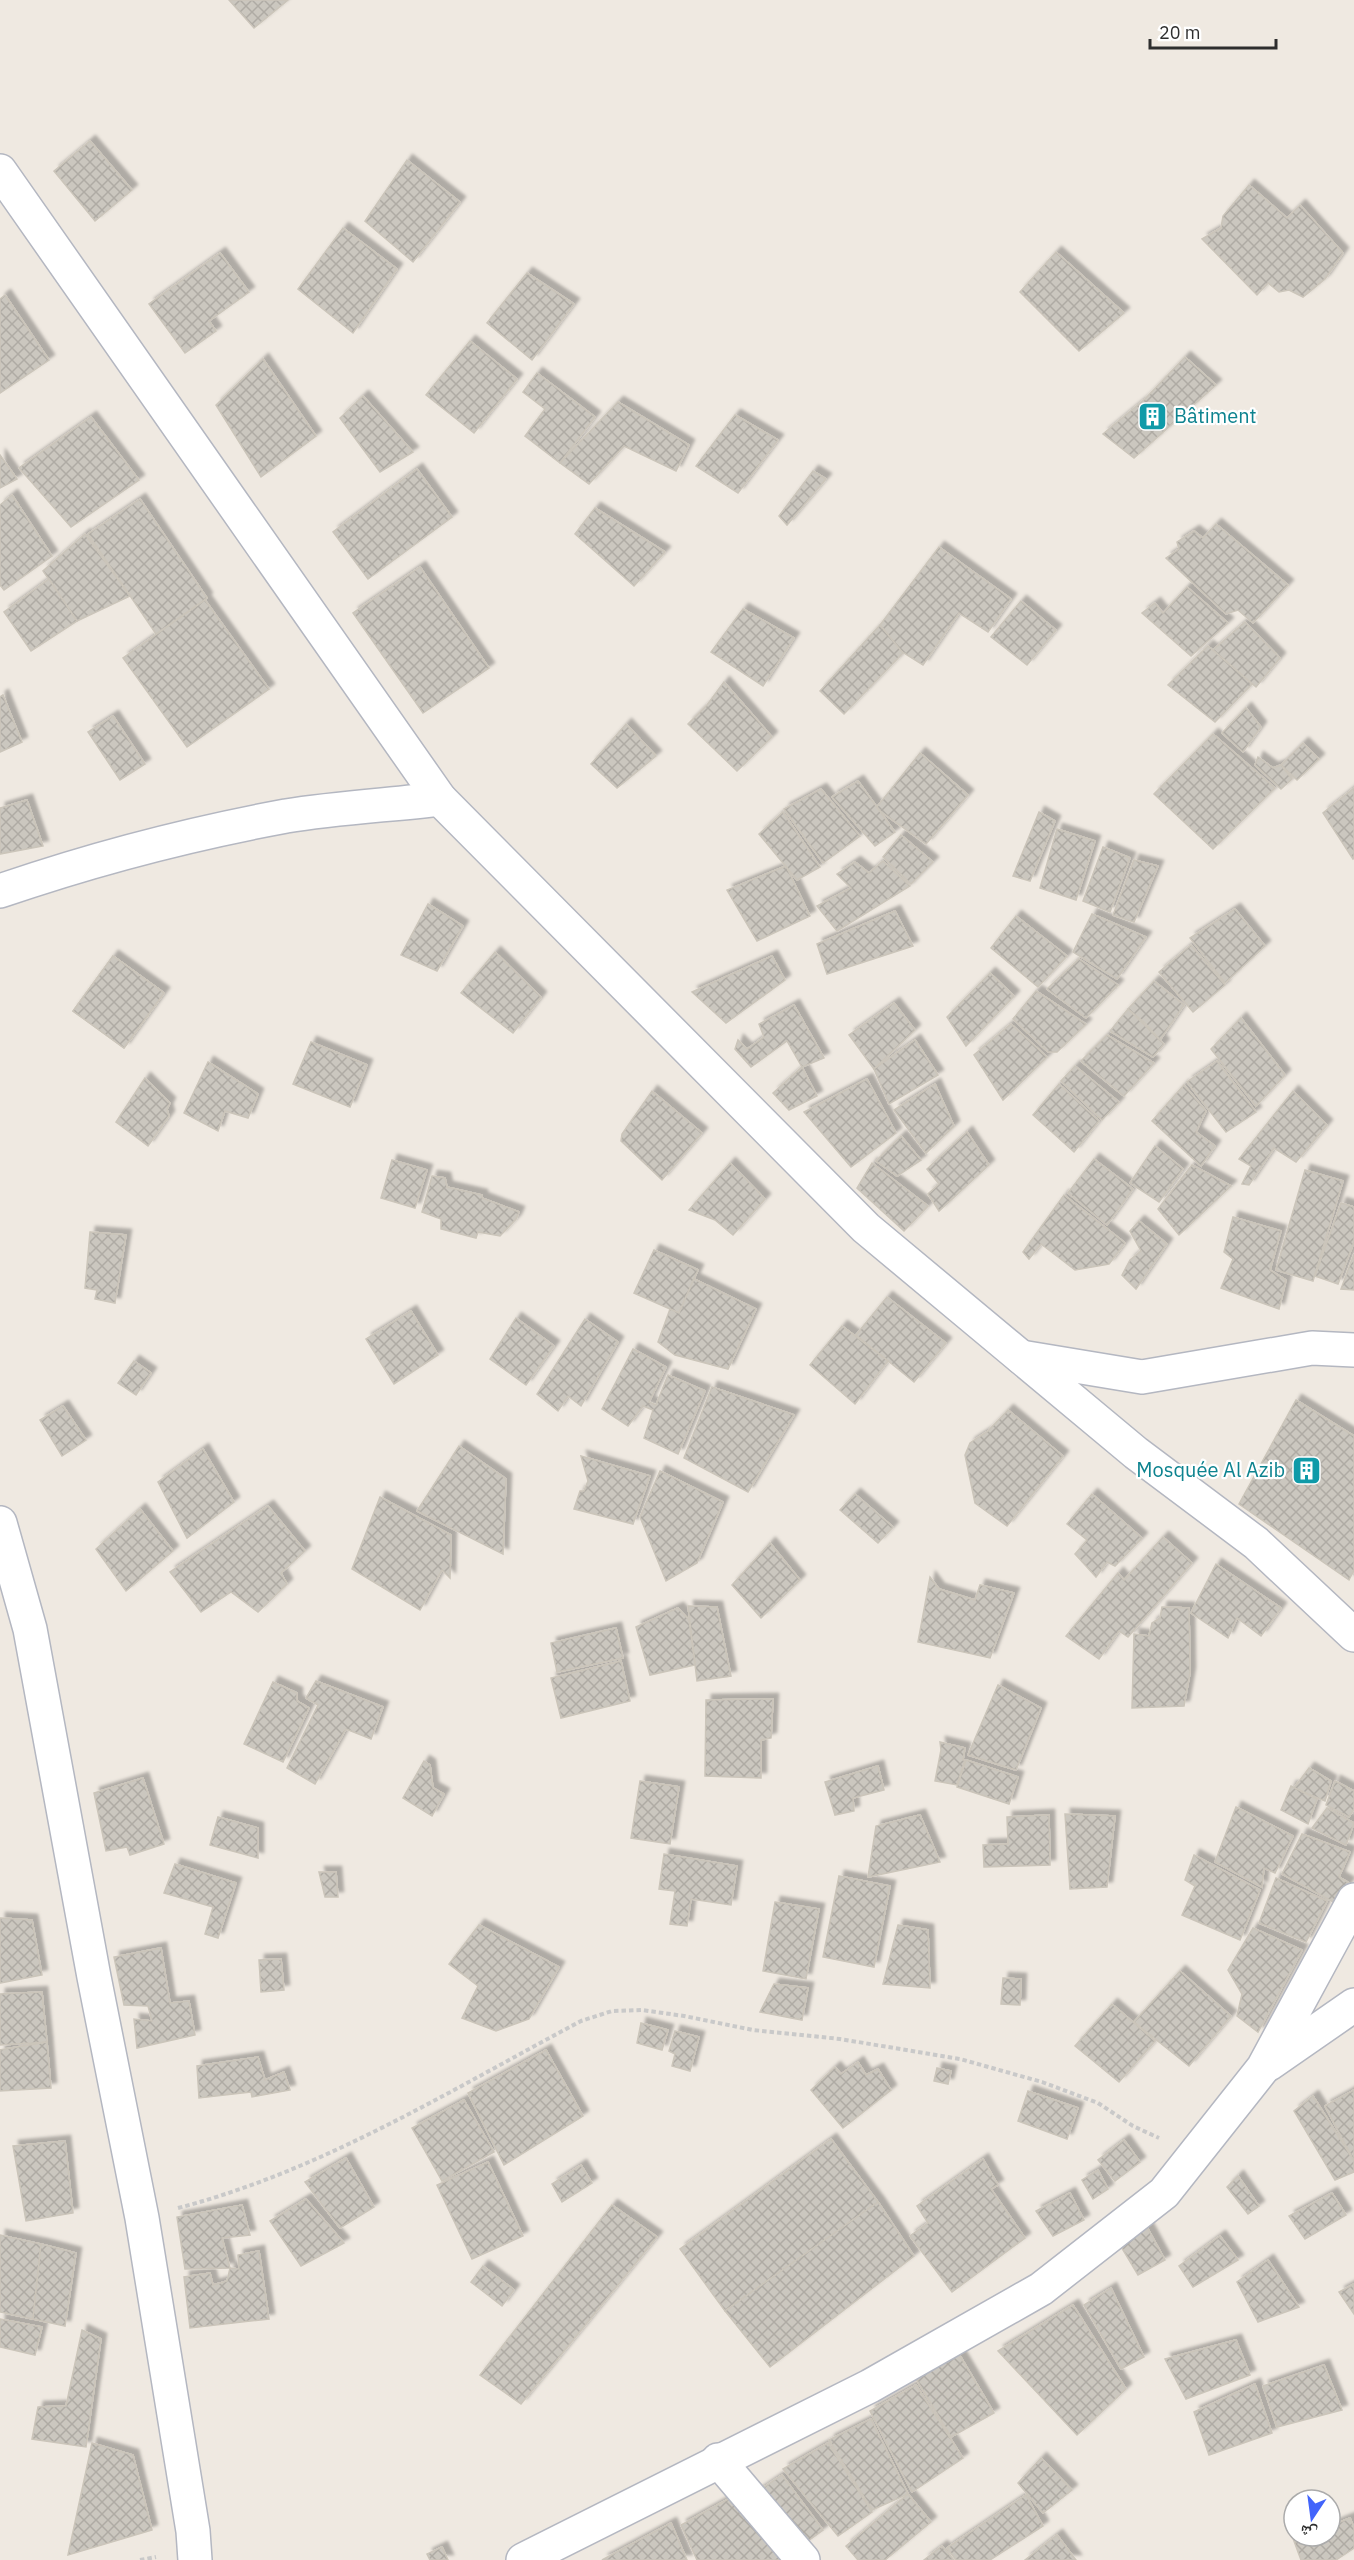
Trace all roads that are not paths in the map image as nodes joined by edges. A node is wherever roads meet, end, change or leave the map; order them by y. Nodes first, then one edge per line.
1 (0, 171) edge
2 (440, 799) junction
3 (0, 891) edge
4 (1354, 1350) edge
5 (1019, 1357) junction
6 (0, 1523) edge
7 (1354, 1635) edge
8 (1354, 1900) edge
9 (1354, 2005) edge
10 (1263, 2068) junction
11 (718, 2460) junction
12 (195, 2560) edge
13 (523, 2560) edge
14 (803, 2560) edge

1 - 2 street
2 - 3 street
2 - 5 street
4 - 5 street
5 - 7 street
6 - 12 street
8 - 10 street
9 - 10 street
10 - 11 street
11 - 13 street
11 - 14 street

